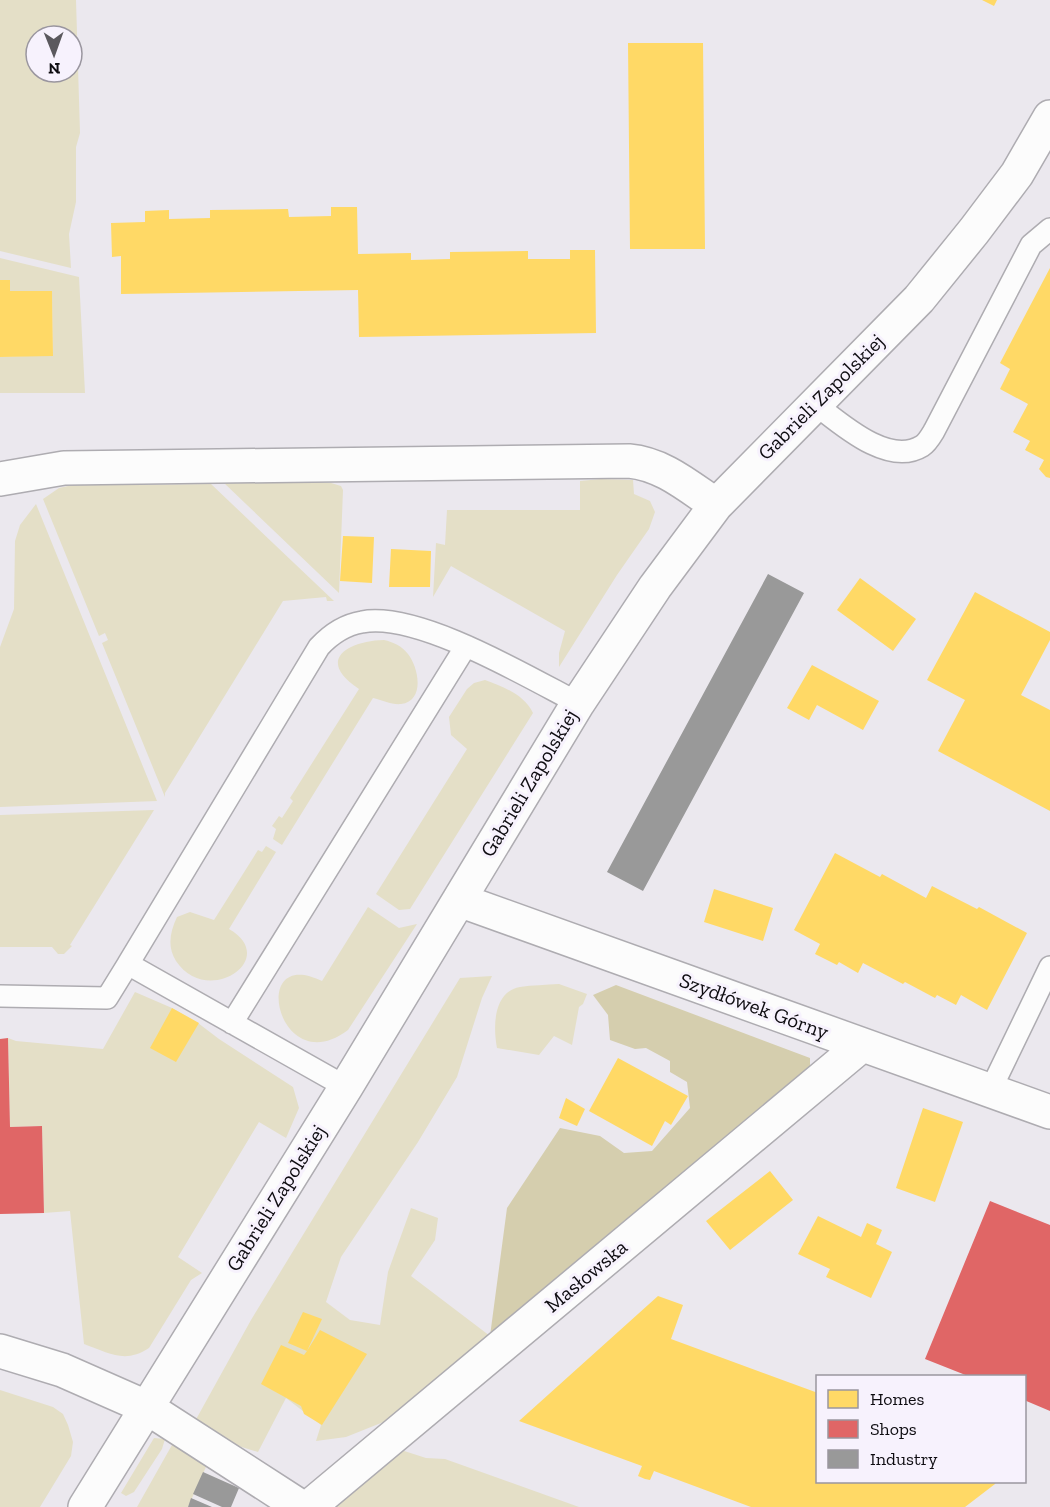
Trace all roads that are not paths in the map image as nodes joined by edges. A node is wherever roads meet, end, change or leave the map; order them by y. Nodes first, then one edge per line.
1 (1050, 117) edge
2 (1050, 229) edge
3 (815, 404) junction
4 (0, 479) edge
5 (717, 505) junction
6 (466, 646) junction
7 (578, 703) junction
8 (459, 900) junction
9 (128, 964) junction
10 (1050, 967) edge
11 (0, 996) edge
12 (232, 1023) junction
13 (862, 1045) junction
14 (346, 1087) junction
15 (990, 1091) junction
16 (1050, 1112) edge
17 (0, 1351) edge
18 (146, 1407) junction
19 (85, 1507) edge
20 (301, 1507) edge
21 (309, 1507) edge

1 - 3 street, Gabrieli Zapolskiej
2 - 3 lane
3 - 5 street, Gabrieli Zapolskiej
4 - 5 street
5 - 7 street, Gabrieli Zapolskiej
6 - 7 lane
6 - 9 lane
6 - 12 lane
7 - 8 street, Gabrieli Zapolskiej
8 - 13 street, Szydłówek Górny
8 - 14 street, Gabrieli Zapolskiej
9 - 11 lane
9 - 12 lane
10 - 15 lane
12 - 14 lane
13 - 15 street, Szydłówek Górny
13 - 21 street, Masłowska
14 - 18 street, Gabrieli Zapolskiej
15 - 16 street, Szydłówek Górny
17 - 18 street
18 - 19 street, Gabrieli Zapolskiej
18 - 20 street

